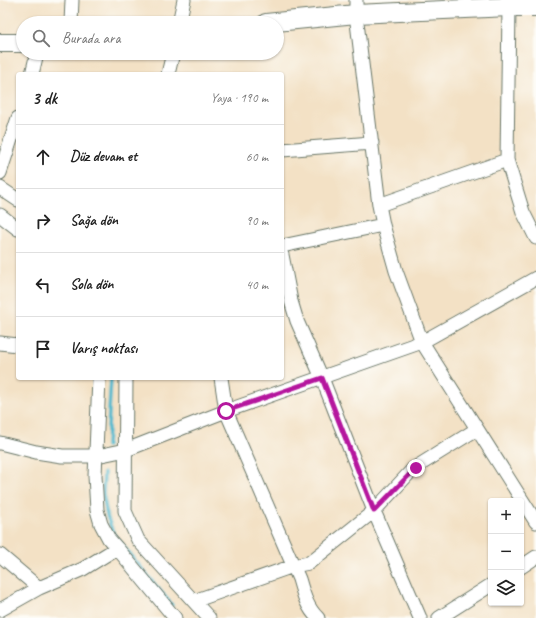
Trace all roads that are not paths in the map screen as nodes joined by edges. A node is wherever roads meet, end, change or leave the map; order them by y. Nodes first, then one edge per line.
1 (72, 0) edge
2 (184, 0) edge
3 (508, 3) edge
4 (356, 7) edge
5 (536, 7) edge
6 (71, 16) edge
7 (181, 16) edge
8 (284, 20) edge
9 (0, 43) edge
10 (16, 43) edge
11 (35, 60) edge
12 (171, 60) edge
13 (32, 72) edge
14 (168, 72) edge
15 (16, 124) edge
16 (372, 143) junction
17 (284, 150) edge
18 (507, 160) junction
19 (0, 173) edge
20 (0, 188) edge
21 (16, 199) edge
22 (380, 205) junction
23 (0, 215) edge
24 (383, 226) junction
25 (16, 227) edge
26 (536, 238) edge
27 (284, 246) edge
28 (284, 265) edge
29 (534, 283) edge
30 (422, 342) junction
31 (0, 343) edge
32 (16, 345) edge
33 (322, 378) junction
34 (99, 380) edge
35 (126, 380) edge
36 (221, 380) edge
37 (226, 411) junction
38 (477, 429) junction
39 (0, 443) edge
40 (126, 450) junction
41 (96, 456) junction
42 (374, 511) junction
43 (536, 522) edge
44 (117, 548) junction
45 (0, 555) edge
46 (536, 557) edge
47 (524, 564) edge
48 (293, 566) junction
49 (488, 587) edge
50 (39, 588) junction
51 (194, 601) junction
52 (0, 610) edge
53 (175, 618) edge
54 (209, 618) edge
55 (318, 618) edge
56 (420, 618) edge
57 (439, 618) edge

1 - 6 street
2 - 7 street
3 - 4 street
3 - 5 street
3 - 18 street
4 - 8 street
4 - 16 street
9 - 10 street
11 - 13 street
12 - 14 street
15 - 19 street
16 - 17 street
16 - 22 street
18 - 22 street
18 - 26 street
20 - 21 street
22 - 24 street
23 - 25 street
24 - 27 street
24 - 30 street
28 - 33 street
29 - 30 street
30 - 33 street
30 - 38 street
31 - 32 street
33 - 37 street
33 - 42 street
34 - 41 street
35 - 40 street
36 - 37 street
37 - 40 street
37 - 48 street
38 - 42 street
38 - 43 street
39 - 41 street
40 - 41 street
40 - 51 street
41 - 44 street
42 - 48 street
42 - 56 street
44 - 50 street
44 - 53 street
45 - 50 street
46 - 47 street
48 - 51 street
48 - 55 street
49 - 57 street
50 - 52 street
51 - 54 street

